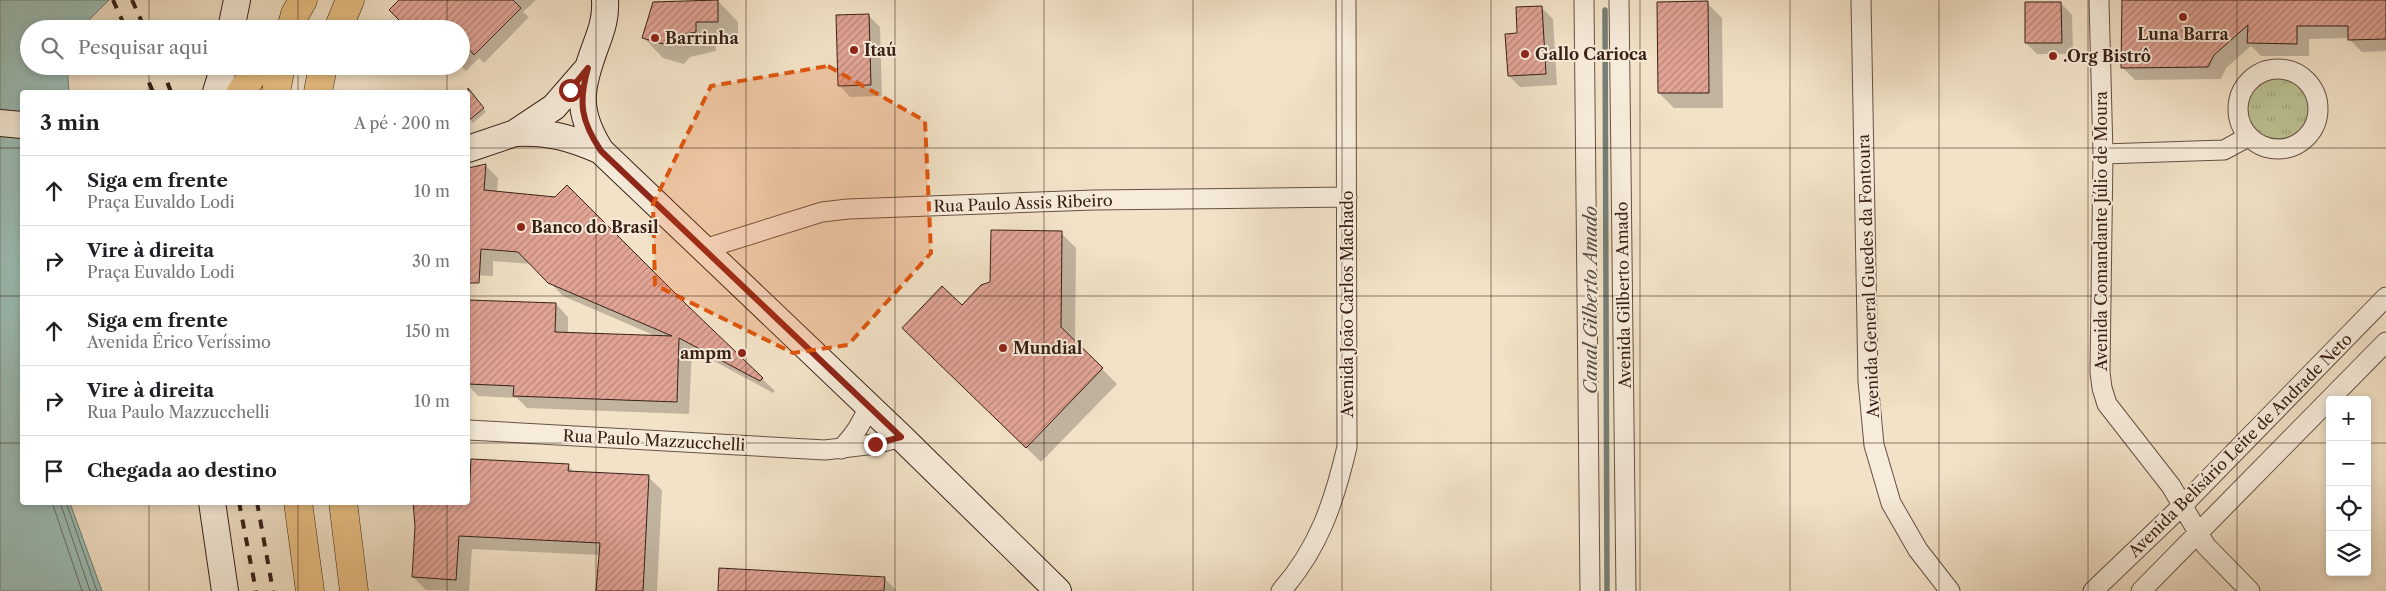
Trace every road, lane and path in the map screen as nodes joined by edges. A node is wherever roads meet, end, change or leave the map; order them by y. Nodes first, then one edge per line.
1 (237, 0) edge
2 (350, 0) edge
3 (1346, 0) edge
4 (1584, 0) edge
5 (1619, 0) edge
6 (1861, 0) edge
7 (2099, 0) edge
8 (610, 6) edge
9 (234, 20) edge
10 (342, 20) edge
11 (588, 68) junction
12 (221, 75) edge
13 (253, 75) edge
14 (279, 75) edge
15 (322, 75) edge
16 (217, 90) edge
17 (243, 90) edge
18 (276, 90) edge
19 (318, 90) edge
20 (0, 123) edge
21 (20, 124) edge
22 (515, 133) junction
23 (2248, 137) junction
24 (470, 148) edge
25 (601, 151) junction
26 (2104, 154) junction
27 (1347, 197) junction
28 (704, 249) junction
29 (2386, 297) edge
30 (2386, 342) edge
31 (868, 406) junction
32 (470, 430) edge
33 (901, 437) junction
34 (841, 449) junction
35 (212, 505) edge
36 (298, 505) edge
37 (343, 505) edge
38 (2183, 505) junction
39 (2198, 535) junction
40 (225, 591) edge
41 (310, 591) edge
42 (354, 591) edge
43 (1058, 591) edge
44 (1281, 591) edge
45 (1590, 591) edge
46 (1626, 591) edge
47 (1950, 591) edge
48 (2093, 591) edge
49 (2141, 591) edge
50 (2250, 591) edge

1 - 9 main road
2 - 10 highway
3 - 27 street, Avenida João Carlos Machado
4 - 45 street
5 - 46 street, Avenida Gilberto Amado
6 - 47 street, Avenida General Guedes da Fontoura
7 - 26 street, Avenida Comandante Júlio de Moura
8 - 11 main road
11 - 22 main road
11 - 25 main road
12 - 16 main road
13 - 17 highway
14 - 18 highway
15 - 19 highway
20 - 21 main road
22 - 24 main road
22 - 25 main road
23 - 23 street
23 - 26 street
25 - 28 main road
26 - 38 street, Avenida Comandante Júlio de Moura
27 - 28 street, Rua Paulo Assis Ribeiro
27 - 44 street, Avenida João Carlos Machado
28 - 31 main road
29 - 38 street, Avenida Belisário Leite de Andrade Neto
30 - 39 street, Avenida Belisário Leite de Andrade Neto
31 - 33 main road
31 - 34 street
32 - 34 street, Rua Paulo Mazzucchelli
33 - 34 street, Rua Paulo Mazzucchelli
33 - 43 main road
35 - 40 main road
36 - 41 highway
37 - 42 highway
38 - 39 street, Avenida Comandante Júlio de Moura
38 - 48 street, Avenida Belisário Leite de Andrade Neto
39 - 49 street, Avenida Belisário Leite de Andrade Neto
39 - 50 street, Avenida Comandante Júlio de Moura

